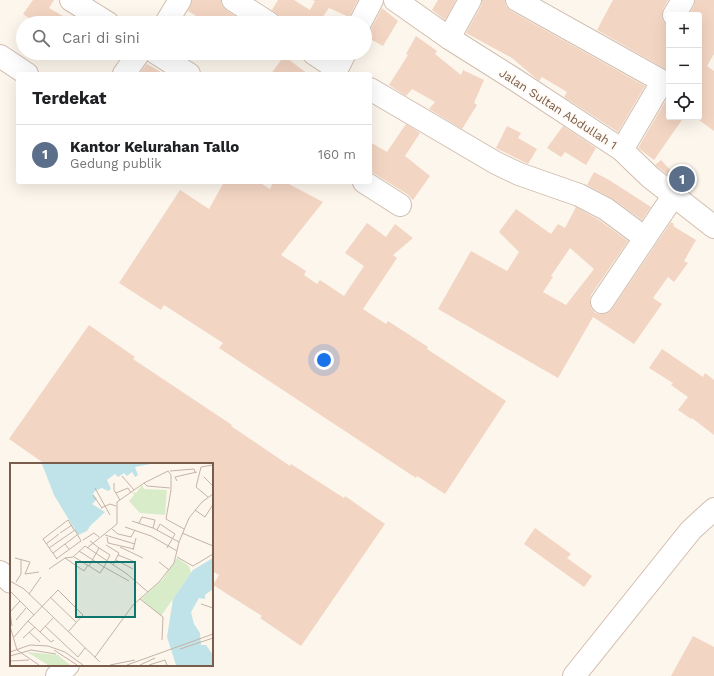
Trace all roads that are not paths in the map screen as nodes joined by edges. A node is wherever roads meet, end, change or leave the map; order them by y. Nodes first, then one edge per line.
1 (71, 0) edge
2 (180, 0) edge
3 (233, 0) edge
4 (372, 0) edge
5 (395, 0) edge
6 (470, 0) edge
7 (517, 0) edge
8 (683, 0) edge
9 (676, 12) edge
10 (97, 16) edge
11 (170, 16) edge
12 (258, 16) edge
13 (364, 16) edge
14 (449, 38) junction
15 (0, 56) edge
16 (134, 60) edge
17 (167, 60) edge
18 (326, 60) edge
19 (340, 68) edge
20 (24, 72) edge
21 (125, 72) edge
22 (186, 72) edge
23 (666, 83) edge
24 (372, 90) edge
25 (622, 150) junction
26 (367, 184) edge
27 (674, 195) junction
28 (400, 205) dead end
29 (714, 227) edge
30 (645, 238) junction
31 (602, 302) dead end
32 (714, 509) edge
33 (0, 572) edge
34 (10, 581) edge
35 (67, 666) edge
36 (57, 676) edge
37 (574, 676) edge

1 - 10 street
2 - 11 street
3 - 12 street
4 - 13 street
5 - 14 street, Jalan Sultan Abdullah 1
6 - 14 street
7 - 23 street
8 - 9 street
14 - 25 street, Jalan Sultan Abdullah 1
15 - 20 street
16 - 21 street
17 - 22 street
18 - 19 street
23 - 25 street
24 - 30 street
25 - 27 street, Jalan Sultan Abdullah 1
26 - 28 street
27 - 29 street, Jalan Sultan Abdullah 1
27 - 30 street
30 - 31 street
32 - 37 street
33 - 34 street
35 - 36 street

